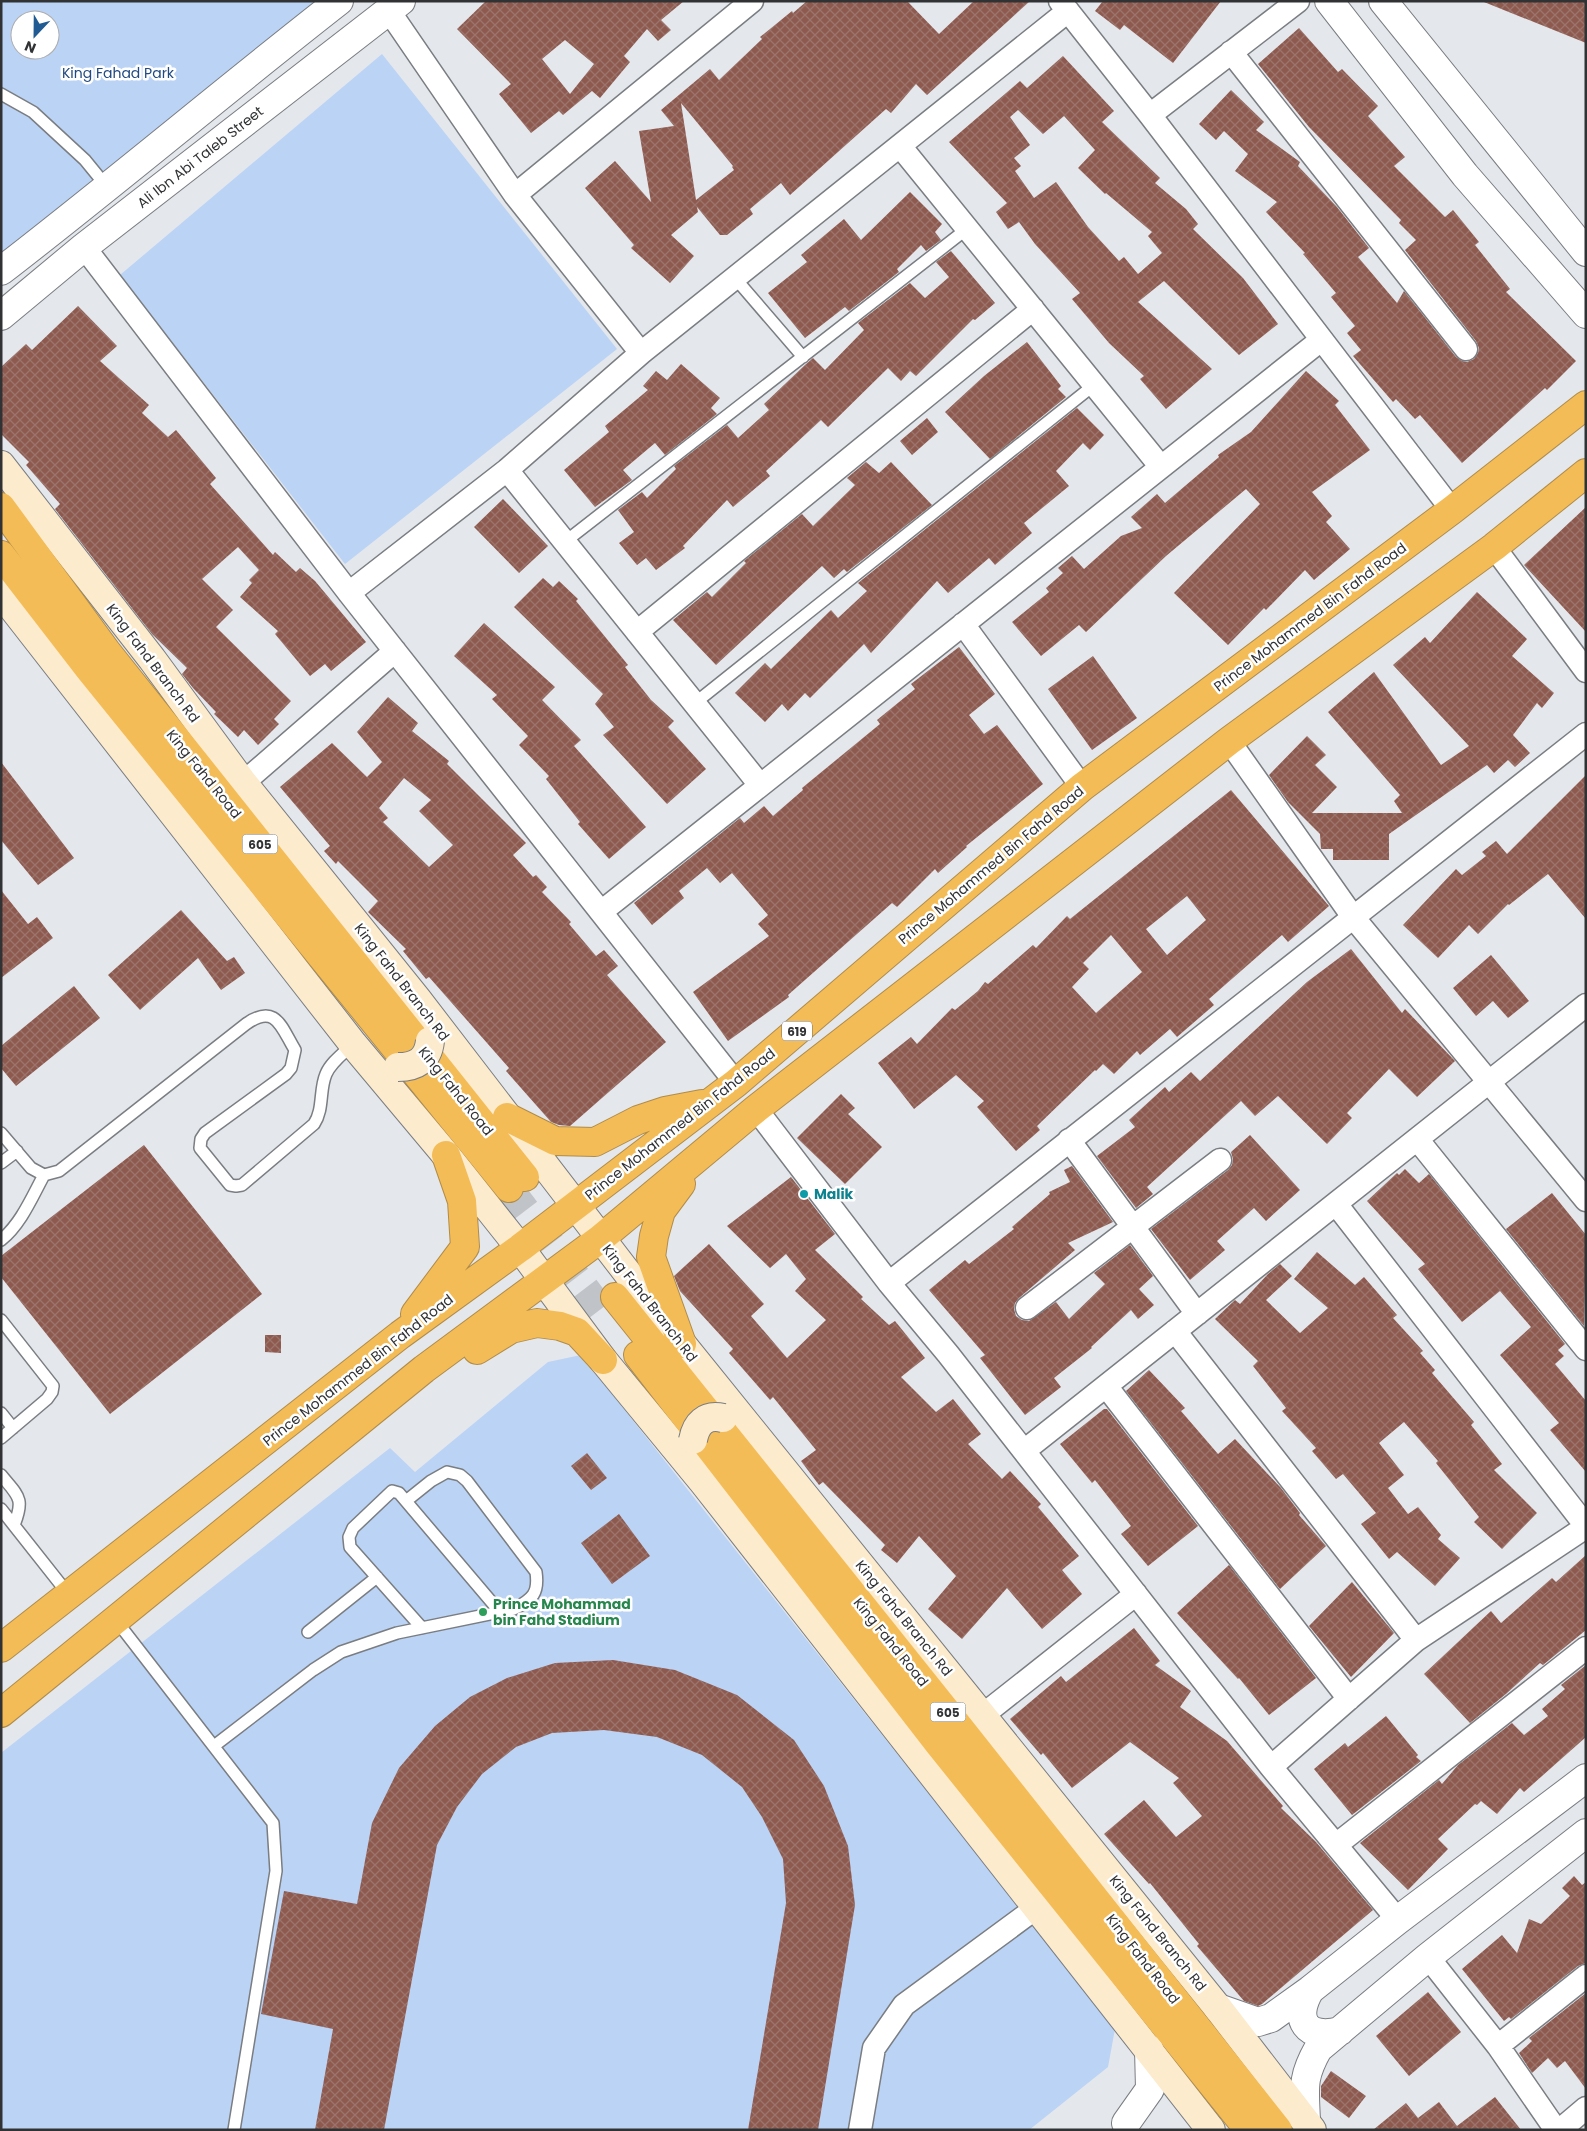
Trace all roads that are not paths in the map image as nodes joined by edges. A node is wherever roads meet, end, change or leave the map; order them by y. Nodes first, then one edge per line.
1 (339, 1) edge
2 (752, 1) edge
3 (1298, 1) edge
4 (1329, 1) edge
5 (1383, 1) edge
6 (395, 6) edge
7 (1064, 6) edge
8 (1231, 52) junction
9 (1, 94) edge
10 (1150, 115) junction
11 (900, 146) junction
12 (108, 189) junction
13 (515, 195) junction
14 (968, 228) junction
15 (84, 247) junction
16 (1586, 252) edge
17 (1, 271) edge
18 (735, 278) junction
19 (1032, 309) junction
20 (1586, 314) edge
21 (1, 316) edge
22 (1321, 340) junction
23 (1466, 349) dead end
24 (641, 353) junction
25 (803, 356) junction
26 (1094, 385) junction
27 (1586, 406) edge
28 (1, 465) edge
29 (1161, 467) junction
30 (507, 470) junction
31 (1586, 473) edge
32 (1, 507) edge
33 (1452, 510) junction
34 (566, 542) junction
35 (1494, 547) junction
36 (1, 555) edge
37 (1, 592) edge
38 (349, 593) junction
39 (963, 624) junction
40 (637, 632) junction
41 (395, 651) junction
42 (1586, 671) edge
43 (694, 703) junction
44 (1586, 734) edge
45 (1229, 741) junction
46 (242, 783) junction
47 (760, 786) junction
48 (1082, 787) junction
49 (601, 912) junction
50 (1353, 917) junction
51 (417, 999) junction
52 (1586, 1005) edge
53 (353, 1044) junction
54 (1489, 1082) junction
55 (736, 1083) junction
56 (708, 1102) junction
57 (756, 1109) junction
58 (507, 1117) junction
59 (731, 1131) junction
60 (1, 1133) edge
61 (1417, 1139) junction
62 (1069, 1140) junction
63 (17, 1151) junction
64 (446, 1155) junction
65 (1220, 1160) dead end
66 (1, 1163) edge
67 (44, 1176) junction
68 (1586, 1200) edge
69 (1336, 1204) junction
70 (575, 1206) junction
71 (1133, 1227) junction
72 (600, 1238) junction
73 (1, 1240) edge
74 (520, 1248) junction
75 (545, 1280) junction
76 (889, 1283) junction
77 (1027, 1308) dead end
78 (1197, 1314) junction
79 (1, 1320) edge
80 (1175, 1332) junction
81 (400, 1335) junction
82 (682, 1344) junction
83 (1586, 1349) edge
84 (603, 1360) junction
85 (424, 1369) junction
86 (1106, 1386) junction
87 (1, 1413) edge
88 (13, 1428) junction
89 (1, 1438) edge
90 (759, 1441) junction
91 (1024, 1451) junction
92 (1, 1475) edge
93 (704, 1483) junction
94 (406, 1501) junction
95 (1, 1509) edge
96 (14, 1525) junction
97 (1586, 1526) edge
98 (377, 1578) junction
99 (1136, 1594) junction
100 (69, 1595) junction
101 (500, 1612) junction
102 (115, 1619) junction
103 (422, 1628) junction
104 (308, 1632) dead end
105 (1416, 1640) junction
106 (1, 1648) edge
107 (1586, 1648) edge
108 (1349, 1699) junction
109 (1, 1713) edge
110 (983, 1715) junction
111 (214, 1746) junction
112 (1271, 1767) junction
113 (1586, 1778) edge
114 (1586, 1833) edge
115 (1336, 1845) junction
116 (1036, 1908) junction
117 (1398, 1920) junction
118 (1428, 1957) junction
119 (1586, 1976) edge
120 (1310, 1990) junction
121 (1218, 2008) junction
122 (1340, 2031) junction
123 (1498, 2046) junction
124 (1149, 2049) junction
125 (1586, 2108) edge
126 (1309, 2126) edge
127 (1131, 2128) edge
128 (234, 2130) edge
129 (860, 2130) edge
130 (1211, 2130) edge
131 (1249, 2130) edge
132 (1278, 2130) edge
133 (1556, 2130) edge
134 (1560, 2130) edge

1 - 12 street
2 - 13 street
3 - 8 street
4 - 20 street
5 - 16 street
6 - 13 street
6 - 15 street, Ali Ibn Abi Taleb Street
7 - 10 street
7 - 11 street
8 - 10 street
8 - 23 street
9 - 12 lane
10 - 22 street
11 - 14 street
11 - 18 street
12 - 17 street
13 - 24 street
14 - 19 street
14 - 25 lane
15 - 21 street, Ali Ibn Abi Taleb Street
15 - 38 street
18 - 24 street
18 - 25 lane
19 - 26 street
19 - 40 street
22 - 29 street
22 - 33 street
24 - 30 street
25 - 34 lane
26 - 29 street
26 - 43 lane
27 - 33 highway, Prince Mohammed Bin Fahd Road / 619
28 - 46 main road, King Fahd Branch Rd
29 - 39 street
30 - 34 street
30 - 38 street
31 - 35 highway, 619
32 - 36 highway, King Fahd Road / 605
33 - 48 highway, Prince Mohammed Bin Fahd Road / 619
34 - 40 street
35 - 42 street
35 - 45 highway, 619
37 - 53 main road
38 - 41 street
39 - 47 street
39 - 48 street
40 - 43 street
41 - 46 street
41 - 49 street
43 - 47 street
44 - 50 street
45 - 50 street
45 - 57 highway, 619
46 - 51 main road, King Fahd Branch Rd
47 - 49 street
48 - 55 highway, Prince Mohammed Bin Fahd Road / 619
49 - 55 street
50 - 54 street
50 - 62 street
51 - 53 main road, bridge
51 - 58 main road, King Fahd Branch Rd
52 - 54 street
53 - 64 main road
53 - 67 lane
54 - 61 street
54 - 68 street
55 - 56 highway, Prince Mohammed Bin Fahd Road / 619
56 - 58 highway
56 - 70 highway, Prince Mohammed Bin Fahd Road / 619
57 - 59 highway, 619
57 - 76 street
58 - 70 main road, King Fahd Branch Rd
59 - 72 highway, 619
59 - 82 highway
60 - 63 lane
61 - 69 street
61 - 83 street
62 - 71 street
62 - 76 street
63 - 66 lane
63 - 67 lane
64 - 74 main road
64 - 81 highway
65 - 71 street
67 - 73 lane
69 - 78 street
69 - 97 street
70 - 72 main road, King Fahd Branch Rd
70 - 74 highway, Prince Mohammed Bin Fahd Road / 619
71 - 77 street
71 - 78 street
72 - 75 highway, 619
72 - 82 main road, King Fahd Branch Rd
74 - 75 main road
74 - 81 highway, Prince Mohammed Bin Fahd Road / 619
75 - 84 main road
75 - 85 highway, 619
76 - 91 street
78 - 80 street
79 - 88 lane
80 - 86 street
80 - 105 street
81 - 100 highway, Prince Mohammed Bin Fahd Road / 619
82 - 90 main road, King Fahd Branch Rd
84 - 85 highway
84 - 93 main road
85 - 102 highway, 619
86 - 91 street
86 - 108 street
87 - 88 lane
88 - 89 lane
90 - 93 main road, bridge
90 - 110 main road, King Fahd Branch Rd
91 - 99 street
92 - 96 lane
93 - 116 main road
94 - 98 lane
94 - 101 lane
94 - 101 lane
95 - 96 lane
96 - 100 lane
97 - 105 street
98 - 103 lane
98 - 104 lane
99 - 110 street
99 - 112 street
100 - 106 highway, Prince Mohammed Bin Fahd Road / 619
101 - 103 lane
102 - 109 highway, 619
102 - 111 lane
103 - 111 lane
105 - 108 street
107 - 115 street
108 - 112 street
110 - 121 main road, King Fahd Branch Rd
111 - 128 lane
112 - 115 street
113 - 117 street
114 - 118 street
115 - 117 street
116 - 124 main road
116 - 129 street
117 - 120 street
118 - 122 street
118 - 123 street
119 - 123 street
120 - 121 street
120 - 122 street
121 - 126 main road, King Fahd Branch Rd
122 - 126 street
123 - 133 street
124 - 127 street
124 - 130 main road
125 - 134 street
131 - 132 highway, King Fahd Road / 605

